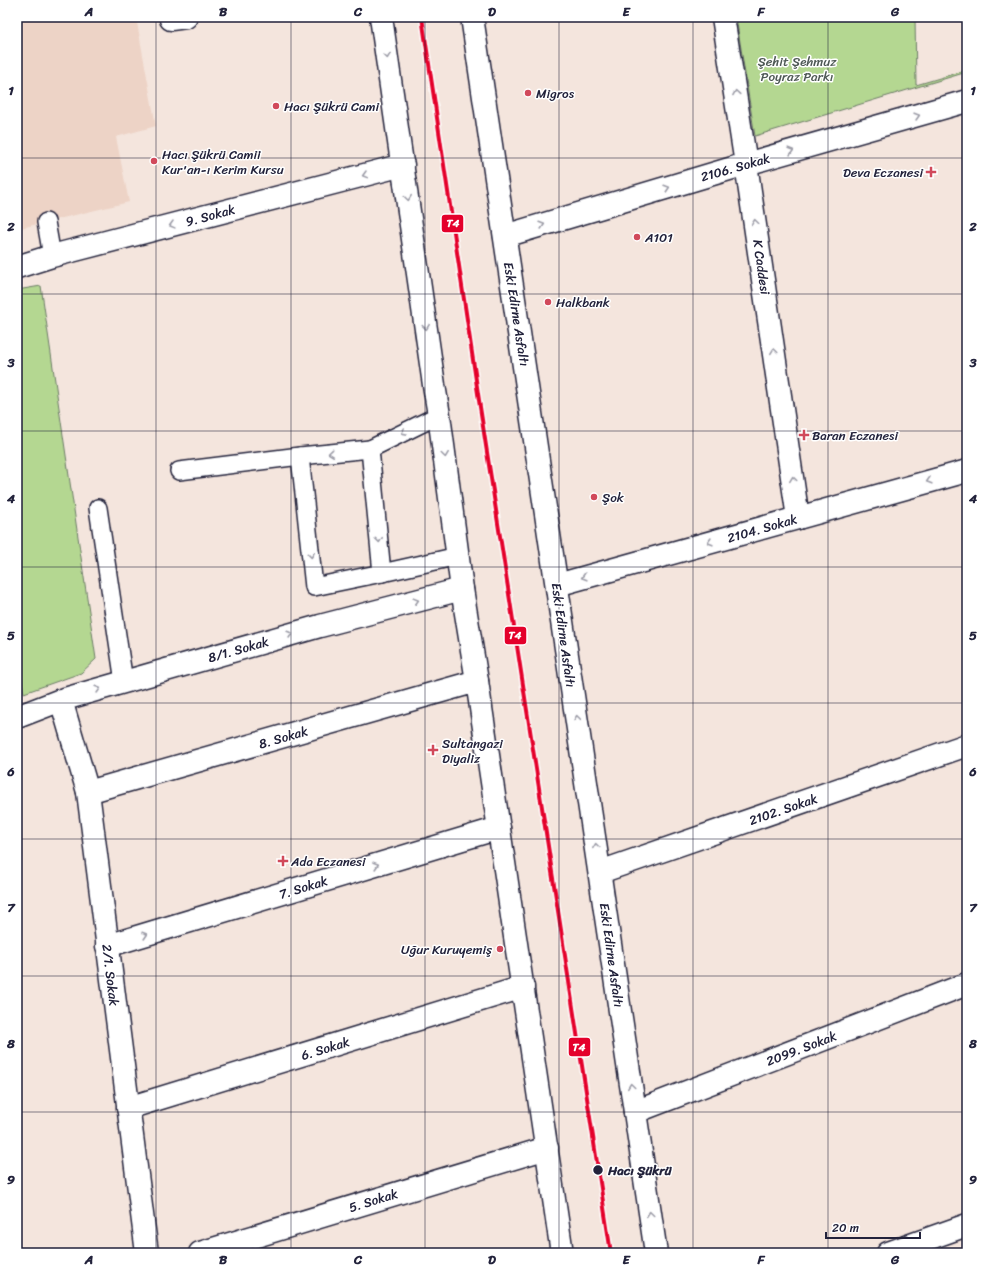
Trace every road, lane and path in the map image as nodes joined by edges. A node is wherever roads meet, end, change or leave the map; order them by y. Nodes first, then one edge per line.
1 (381, 17) edge
2 (472, 17) edge
3 (723, 17) edge
4 (967, 101) edge
5 (746, 164) junction
6 (403, 165) junction
7 (46, 222) dead end
8 (505, 236) junction
9 (52, 256) junction
10 (17, 267) edge
11 (439, 415) junction
12 (370, 449) junction
13 (300, 456) junction
14 (179, 471) dead end
15 (967, 471) edge
16 (98, 508) dead end
17 (798, 518) junction
18 (458, 556) junction
19 (382, 573) junction
20 (557, 585) junction
21 (462, 589) junction
22 (477, 681) junction
23 (124, 682) junction
24 (61, 700) junction
25 (17, 717) edge
26 (967, 745) edge
27 (88, 792) junction
28 (499, 828) junction
29 (600, 872) junction
30 (107, 946) junction
31 (967, 984) edge
32 (523, 987) junction
33 (128, 1108) junction
34 (635, 1112) junction
35 (547, 1148) junction
36 (967, 1225) edge
37 (147, 1253) edge
38 (200, 1253) edge
39 (562, 1253) edge
40 (656, 1253) edge
41 (888, 1253) edge

1 -> 6 street
2 - 8 street, Eski Edirne Asfaltı
5 -> 3 street, K Caddesi
5 -> 4 street, 2106. Sokak
8 -> 5 street, 2106. Sokak
17 -> 5 street, K Caddesi
6 -> 9 street, 9. Sokak
6 -> 11 street
7 - 9 lane
8 - 20 street, Eski Edirne Asfaltı
9 - 10 street, 9. Sokak
11 -> 12 lane
11 -> 18 street
12 -> 13 lane
12 -> 19 lane
13 - 14 lane
13 -> 19 lane
15 -> 17 street, 2104. Sokak
16 - 23 lane
17 -> 20 street, 2104. Sokak
18 - 19 lane
18 - 21 street
29 -> 20 street, Eski Edirne Asfaltı
21 - 22 street
23 -> 21 street, 8/1. Sokak
22 - 27 street, 8. Sokak
22 - 28 street
24 -> 23 street, 8/1. Sokak
24 - 25 street, 8/1. Sokak
24 - 27 street, 2/1. Sokak
26 - 29 street, 2102. Sokak
27 - 30 street, 2/1. Sokak
30 -> 28 street, 7. Sokak
28 - 32 street
34 -> 29 street, Eski Edirne Asfaltı
30 - 33 street, 2/1. Sokak
31 - 34 street, 2099. Sokak
32 - 33 street, 6. Sokak
32 - 35 street
33 - 37 street, 2/1. Sokak
40 -> 34 street, Eski Edirne Asfaltı
35 - 38 street, 5. Sokak
35 - 39 street
36 - 41 street

